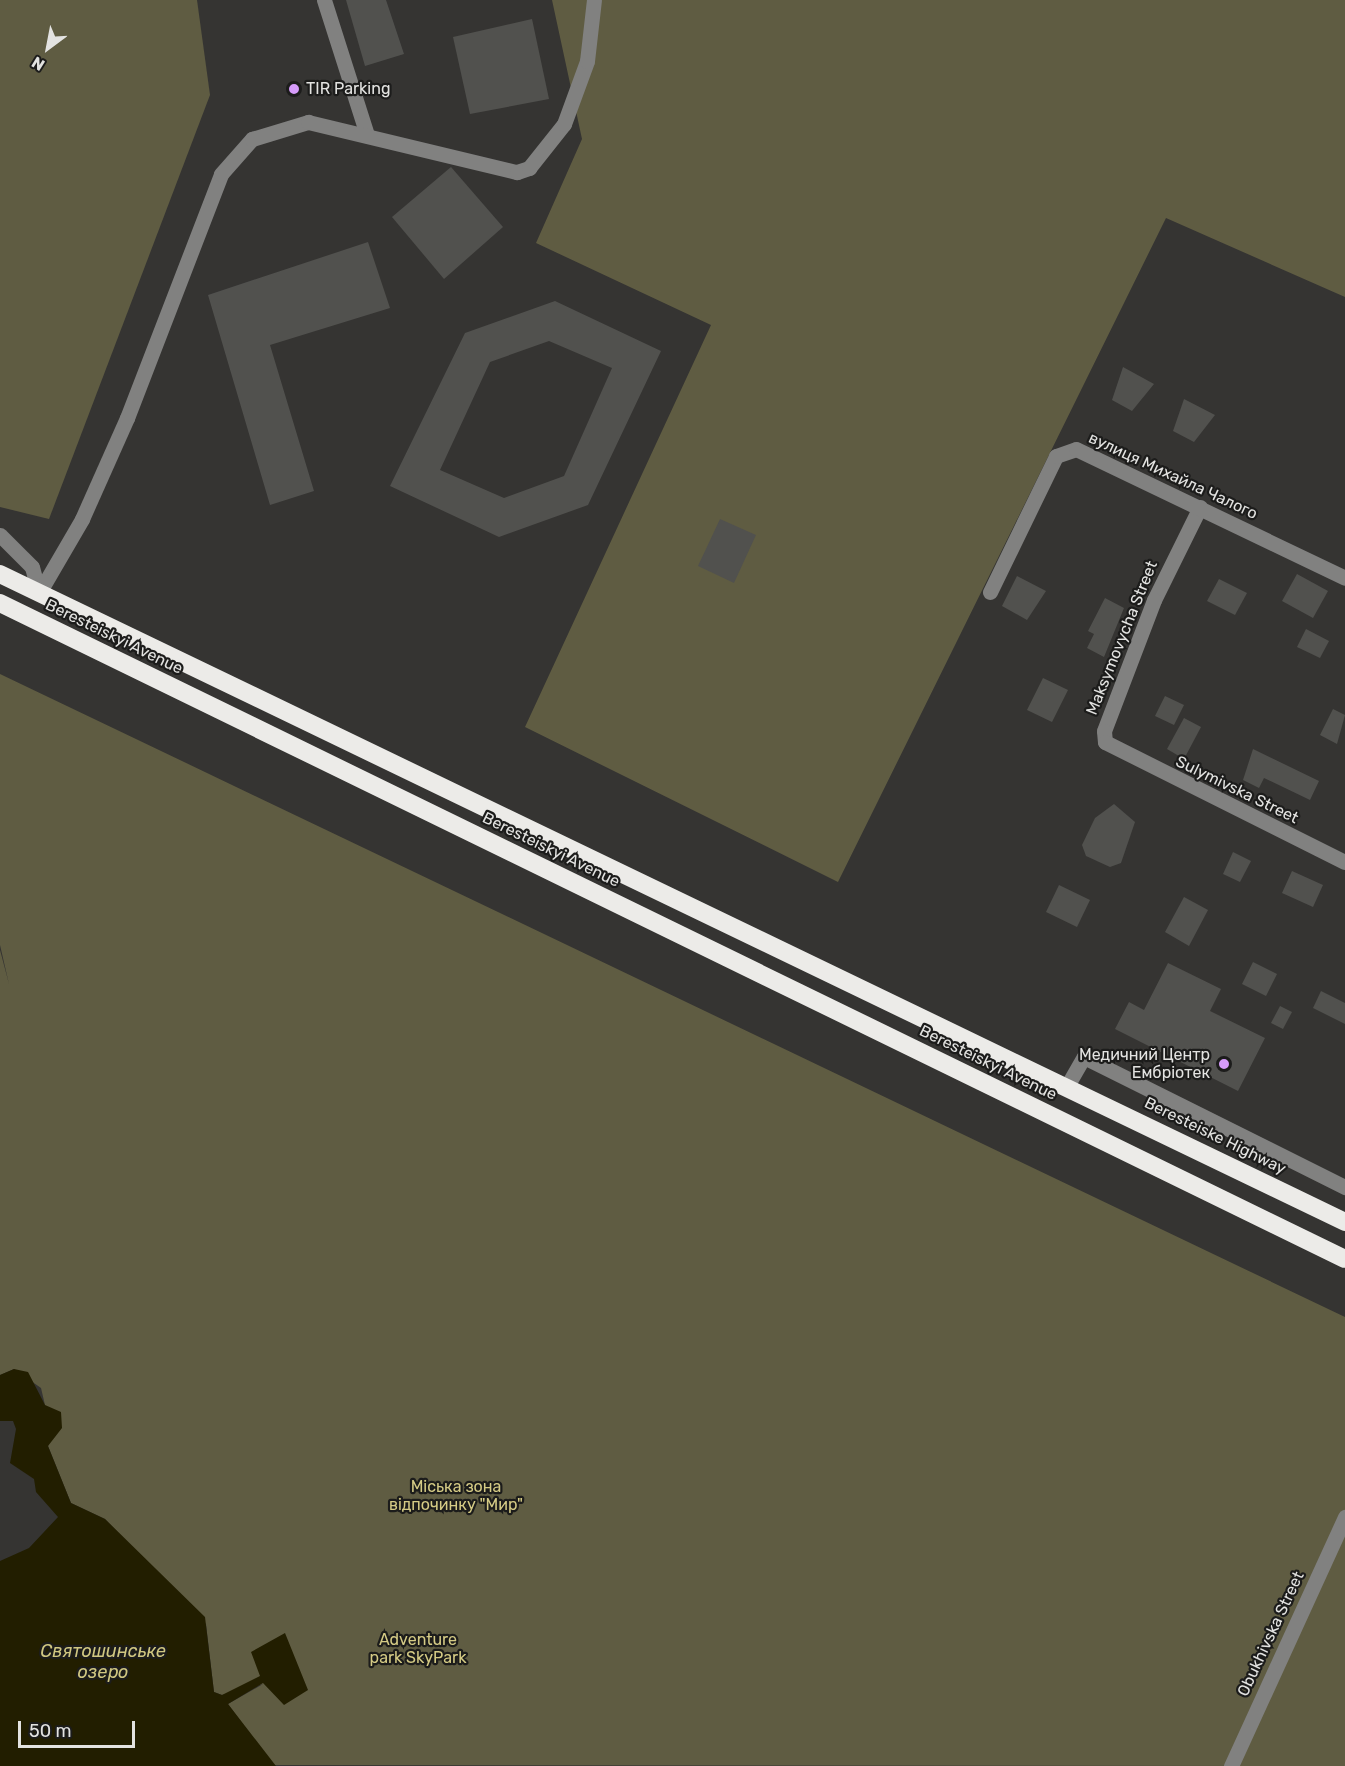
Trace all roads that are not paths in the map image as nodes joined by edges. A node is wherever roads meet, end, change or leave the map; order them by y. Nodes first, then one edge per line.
1 (324, 0) edge
2 (594, 0) edge
3 (366, 132) junction
4 (1200, 507) junction
5 (0, 535) edge
6 (0, 574) edge
7 (1345, 578) edge
8 (990, 592) dead end
9 (39, 593) junction
10 (0, 603) edge
11 (1112, 750) joint
12 (1345, 862) edge
13 (1067, 1086) junction
14 (1345, 1187) edge
15 (1345, 1222) edge
16 (1345, 1259) edge
17 (1345, 1517) edge
18 (1231, 1766) edge

1 - 3 street
2 - 3 street
3 - 9 street
4 - 7 street, вулиця Михайла Чалого
4 - 8 street, вулиця Михайла Чалого
4 - 11 street, Maksymovycha Street
5 - 9 street
6 - 9 highway, Beresteiskyi Avenue
9 - 13 highway, Beresteiskyi Avenue
10 - 16 highway, Beresteiskyi Avenue
11 - 12 street, Sulymivska Street
13 - 14 street
13 - 15 highway, Beresteiske Highway
17 - 18 street, Obukhivska Street

